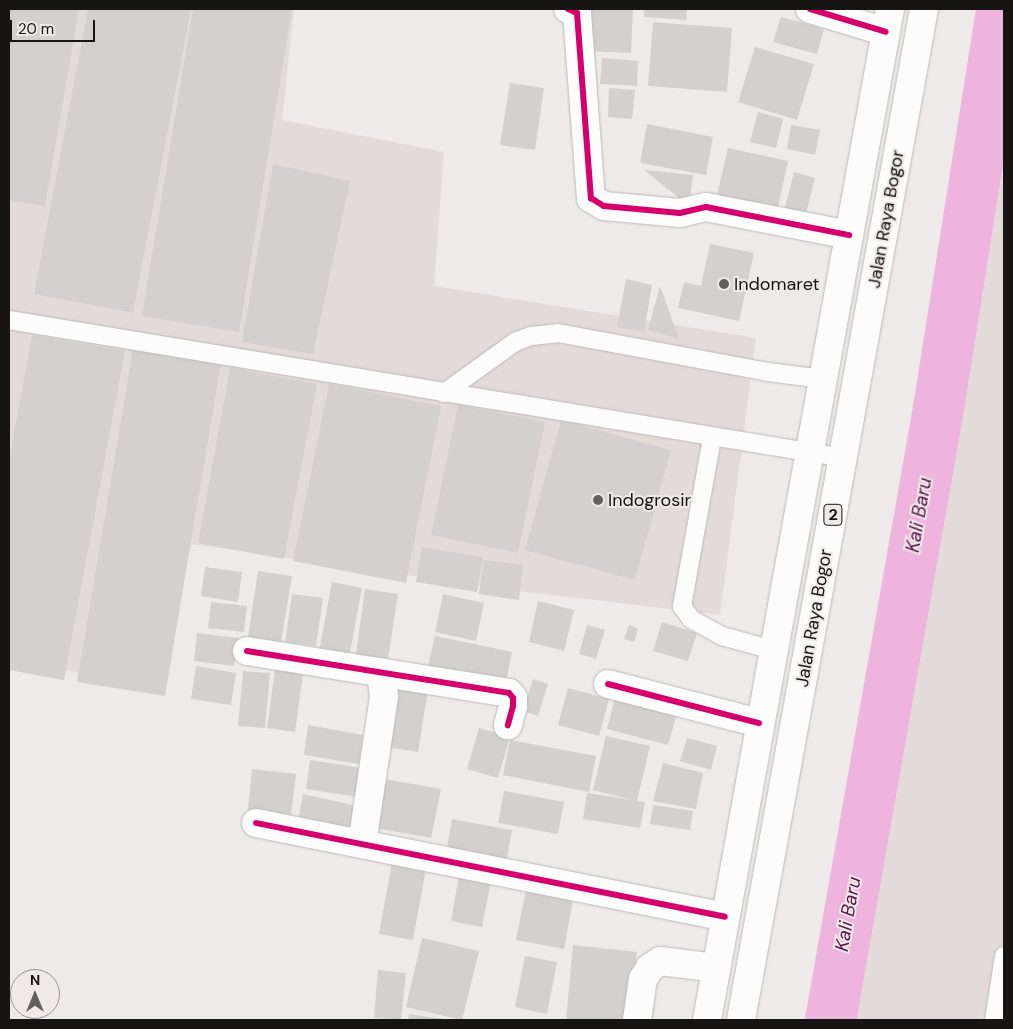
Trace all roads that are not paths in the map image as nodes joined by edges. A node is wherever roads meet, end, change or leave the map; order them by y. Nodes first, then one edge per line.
1 (568, 9) edge
2 (810, 9) edge
3 (924, 9) edge
4 (888, 20) edge
5 (849, 236) junction
6 (9, 320) edge
7 (823, 380) junction
8 (444, 393) junction
9 (712, 438) junction
10 (809, 453) junction
11 (844, 458) junction
12 (247, 650) dead end
13 (773, 650) junction
14 (381, 672) junction
15 (608, 684) dead end
16 (760, 724) junction
17 (508, 725) dead end
18 (256, 823) dead end
19 (362, 844) junction
20 (725, 916) junction
21 (1004, 956) edge
22 (716, 968) junction
23 (637, 1020) edge
24 (707, 1020) edge
25 (740, 1020) edge
26 (994, 1020) edge

1 - 5 main road
2 - 4 main road
3 - 11 main road, Jalan Raya Bogor / 2
4 - 5 main road, Jalan Raya Bogor / 2
5 - 7 main road, Jalan Raya Bogor / 2
6 - 8 lane
7 - 8 lane
7 - 10 main road, Jalan Raya Bogor / 2
8 - 9 lane
9 - 10 lane
9 - 13 lane
10 - 11 lane
10 - 13 main road, Jalan Raya Bogor / 2
11 - 25 main road, Jalan Raya Bogor / 2
12 - 14 main road
13 - 16 main road, Jalan Raya Bogor / 2
14 - 17 main road
14 - 19 main road
15 - 16 main road
16 - 20 main road, Jalan Raya Bogor / 2
18 - 19 main road
19 - 20 main road
20 - 22 main road, Jalan Raya Bogor / 2
21 - 26 lane
22 - 23 main road
22 - 24 main road, Jalan Raya Bogor / 2

